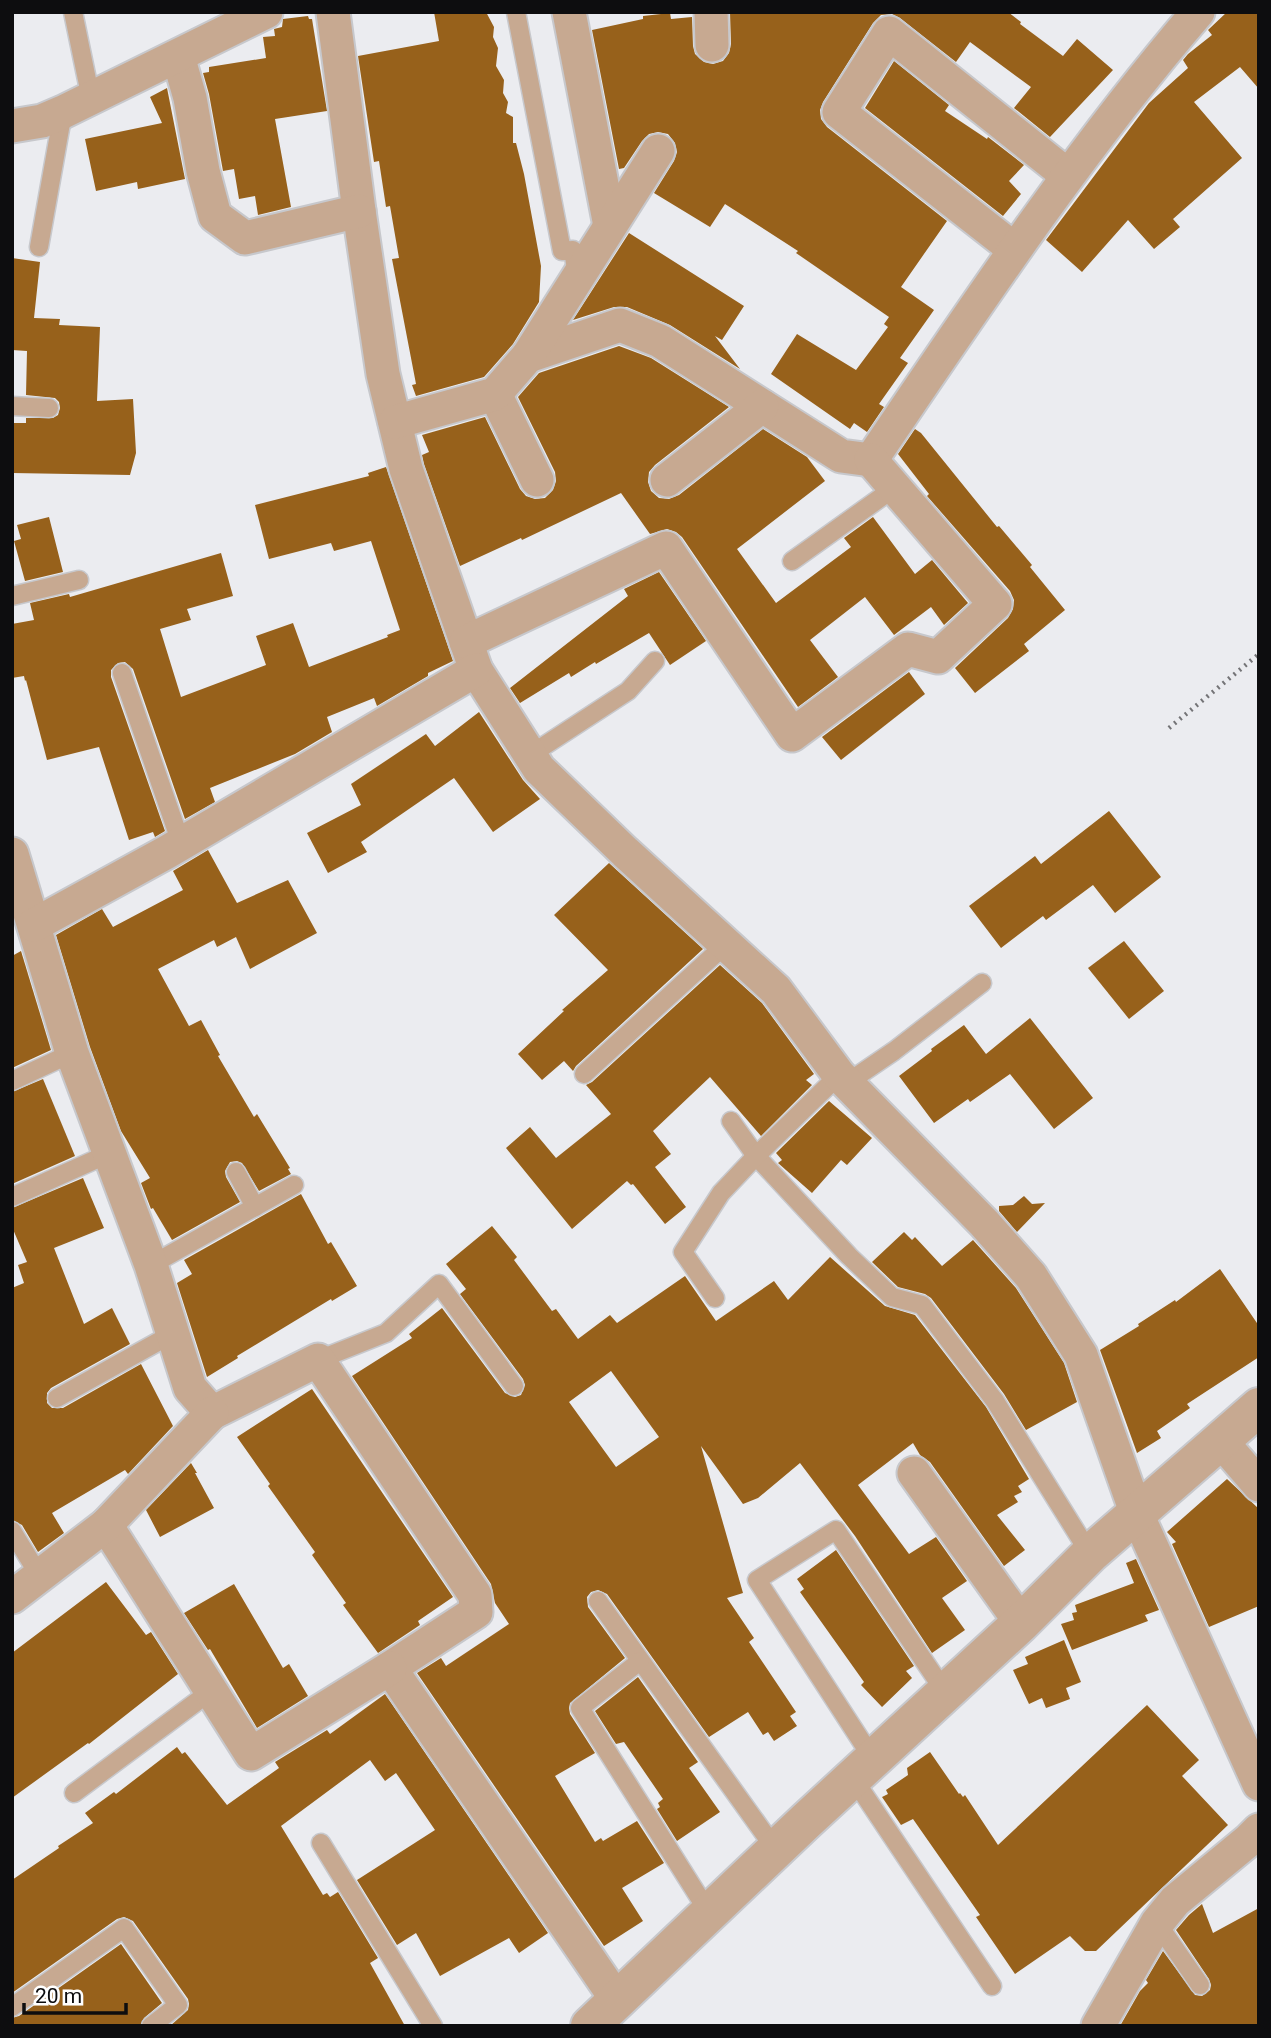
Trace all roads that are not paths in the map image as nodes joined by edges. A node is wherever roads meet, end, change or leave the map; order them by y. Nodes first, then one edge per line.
1 (73, 12) edge
2 (266, 12) edge
3 (333, 12) edge
4 (516, 12) edge
5 (569, 12) edge
6 (711, 12) edge
7 (1198, 12) edge
8 (712, 45) dead end
9 (178, 56) junction
10 (77, 106) junction
11 (12, 126) edge
12 (658, 151) dead end
13 (1067, 175) junction
14 (359, 211) junction
15 (610, 226) junction
16 (39, 247) dead end
17 (1014, 249) junction
18 (578, 279) junction
19 (528, 356) junction
20 (495, 394) junction
21 (12, 407) edge
22 (762, 407) junction
23 (49, 408) dead end
24 (395, 422) junction
25 (871, 460) junction
26 (537, 480) dead end
27 (667, 480) dead end
28 (894, 488) junction
29 (792, 561) dead end
30 (79, 580) dead end
31 (12, 596) edge
32 (471, 656) junction
33 (655, 661) dead end
34 (122, 673) dead end
35 (530, 755) junction
36 (181, 843) junction
37 (12, 854) edge
38 (28, 936) edge
39 (726, 944) junction
40 (982, 983) dead end
41 (72, 1053) junction
42 (584, 1074) dead end
43 (843, 1079) junction
44 (12, 1081) edge
45 (731, 1121) dead end
46 (108, 1154) junction
47 (756, 1156) junction
48 (236, 1172) dead end
49 (294, 1185) dead end
50 (12, 1197) edge
51 (255, 1208) junction
52 (151, 1265) junction
53 (715, 1298) dead end
54 (173, 1334) junction
55 (318, 1360) junction
56 (514, 1386) dead end
57 (57, 1398) dead end
58 (1259, 1407) edge
59 (212, 1413) junction
60 (1221, 1441) junction
61 (914, 1473) dead end
62 (1259, 1485) edge
63 (1136, 1512) junction
64 (106, 1525) junction
65 (12, 1531) edge
66 (1090, 1554) junction
67 (39, 1575) junction
68 (12, 1597) edge
69 (597, 1601) dead end
70 (1021, 1623) junction
71 (640, 1661) junction
72 (390, 1668) junction
73 (211, 1691) junction
74 (945, 1692) junction
75 (863, 1769) junction
76 (1259, 1784) edge
77 (74, 1793) dead end
78 (321, 1843) dead end
79 (1256, 1843) edge
80 (776, 1850) junction
81 (709, 1913) junction
82 (1157, 1923) junction
83 (1200, 1985) dead end
84 (992, 1986) dead end
85 (617, 2000) junction
86 (12, 2007) edge
87 (151, 2026) edge
88 (433, 2026) edge
89 (590, 2026) edge
90 (1098, 2026) edge

1 - 10 lane
2 - 9 street
3 - 14 street
4 - 18 lane
5 - 15 street
6 - 8 street
7 - 13 street
9 - 10 street
9 - 14 street
10 - 11 street
10 - 16 lane
12 - 15 street
13 - 17 street
13 - 17 street
14 - 24 street
15 - 18 street
17 - 25 street
18 - 19 street
19 - 20 street
19 - 22 street
20 - 24 street
20 - 26 street
21 - 23 lane
22 - 25 street
22 - 27 street
24 - 32 street
25 - 28 street
28 - 29 lane
28 - 32 street
30 - 31 lane
32 - 35 street
32 - 36 street
33 - 35 lane
34 - 36 lane
35 - 39 street
36 - 38 street
37 - 38 street
38 - 41 street
39 - 42 lane
39 - 43 street
40 - 43 lane
41 - 44 lane
41 - 46 street
43 - 47 lane
43 - 63 street
45 - 47 lane
46 - 50 lane
46 - 52 street
47 - 53 lane
47 - 66 lane
48 - 51 lane
49 - 51 lane
51 - 52 lane
52 - 54 street
54 - 57 lane
54 - 59 street
55 - 56 lane
55 - 59 street
55 - 72 street
58 - 60 street
59 - 64 street
60 - 62 street
60 - 63 street
61 - 70 street
63 - 66 street
63 - 76 street
64 - 67 street
64 - 73 street
65 - 67 lane
66 - 70 street
67 - 68 street
69 - 71 lane
70 - 74 street
71 - 80 lane
71 - 81 lane
72 - 73 street
72 - 85 street
73 - 77 lane
74 - 75 street
74 - 75 lane
75 - 80 street
75 - 84 lane
78 - 88 lane
79 - 82 street
80 - 81 street
81 - 85 street
82 - 83 lane
82 - 90 street
85 - 89 street
86 - 87 lane

